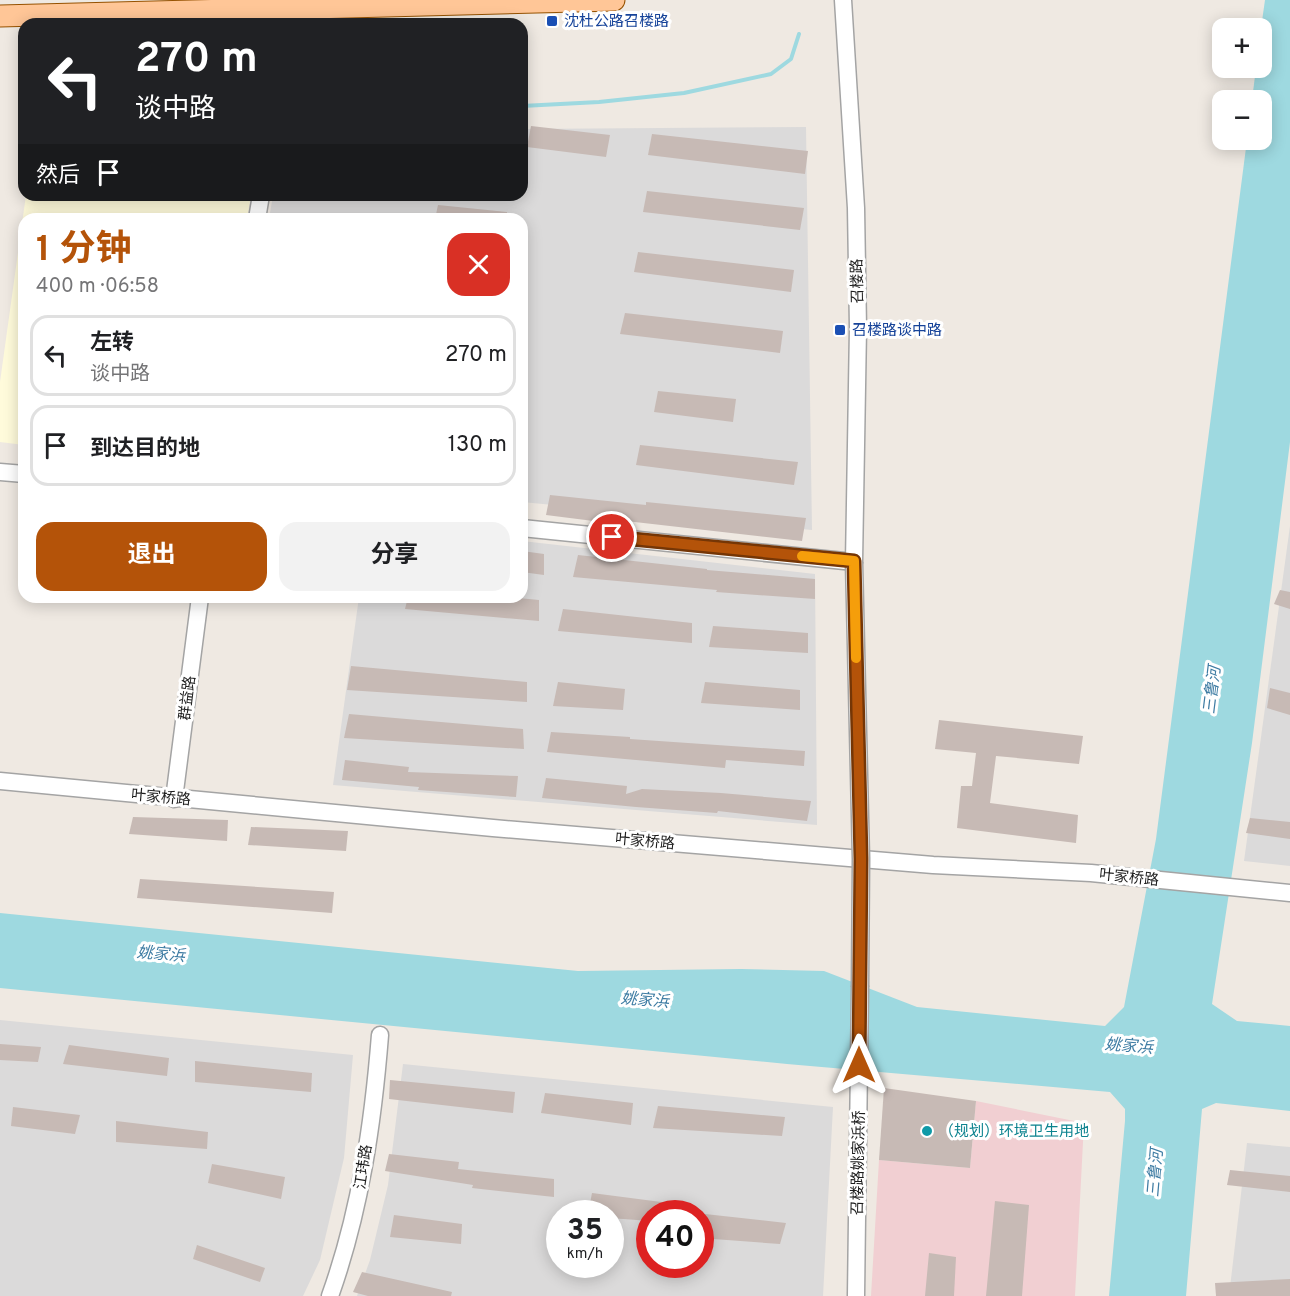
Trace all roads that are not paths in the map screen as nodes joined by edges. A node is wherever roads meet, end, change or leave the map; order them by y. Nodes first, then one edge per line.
1 (614, 0) edge
2 (843, 0) edge
3 (0, 16) edge
4 (285, 16) edge
5 (0, 472) edge
6 (18, 474) edge
7 (528, 529) edge
8 (854, 561) junction
9 (199, 603) edge
10 (0, 781) edge
11 (174, 799) junction
12 (1290, 893) edge
13 (380, 1035) dead end
14 (330, 1296) edge
15 (856, 1296) edge

1 - 4 main road
2 - 8 street, 召楼路
3 - 4 main road
5 - 6 street
7 - 8 street
8 - 15 street, 召楼路姚家浜桥, bridge
9 - 11 street, 群益路
10 - 11 street, 叶家桥路
11 - 12 street, 叶家桥路
13 - 14 street, 江玮路

